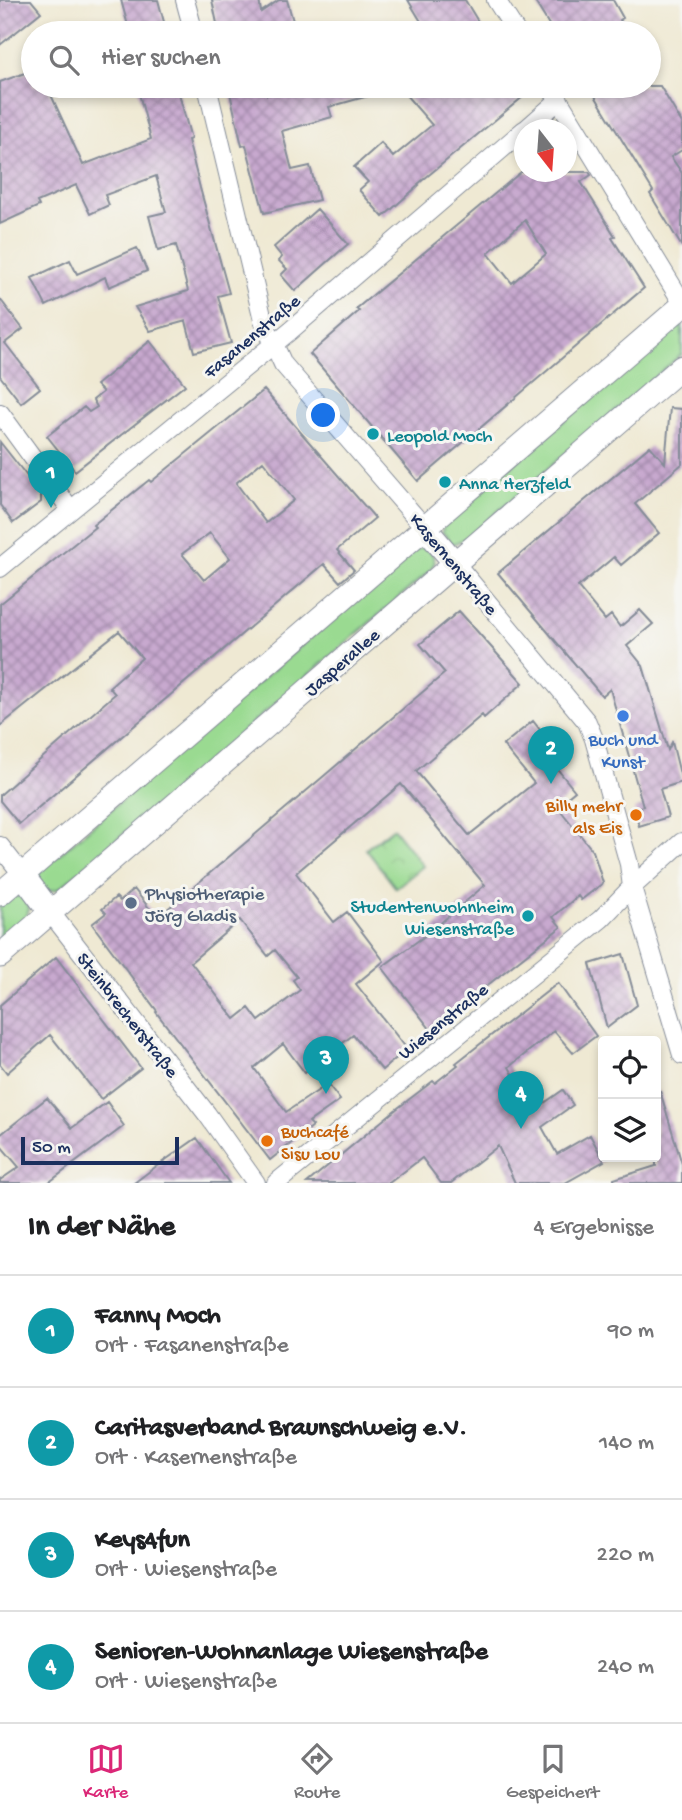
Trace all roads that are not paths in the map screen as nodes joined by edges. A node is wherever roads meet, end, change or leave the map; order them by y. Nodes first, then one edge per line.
1 (185, 0) edge
2 (496, 0) edge
3 (191, 21) edge
4 (509, 21) edge
5 (210, 98) edge
6 (550, 98) edge
7 (557, 98) edge
8 (534, 119) edge
9 (514, 139) edge
10 (682, 304) edge
11 (274, 344) junction
12 (682, 367) edge
13 (0, 413) edge
14 (71, 510) junction
15 (425, 527) junction
16 (455, 563) junction
17 (0, 568) edge
18 (682, 842) edge
19 (0, 846) edge
20 (22, 874) junction
21 (632, 887) junction
22 (0, 894) edge
23 (51, 912) junction
24 (0, 956) edge
25 (682, 1055) edge
26 (256, 1183) edge
27 (275, 1183) edge

1 - 3 street
2 - 4 street
5 - 11 street, Kasernenstraße
6 - 8 street, Fasanenstraße
7 - 10 street
9 - 11 street, Fasanenstraße
10 - 15 street
11 - 14 street, Fasanenstraße
11 - 15 street, Kasernenstraße
12 - 16 street, Jasperallee
13 - 14 street
14 - 17 street, Fasanenstraße
15 - 16 street, Kasernenstraße
15 - 20 street
16 - 21 street, Kasernenstraße
16 - 23 street, Jasperallee
18 - 21 street, Wiesenstraße
19 - 20 street, Steinbrecherstraße
20 - 22 street
20 - 23 street, Steinbrecherstraße
21 - 25 street, Kasernenstraße
21 - 27 street, Wiesenstraße
23 - 24 street, Jasperallee
23 - 26 street, Steinbrecherstraße

